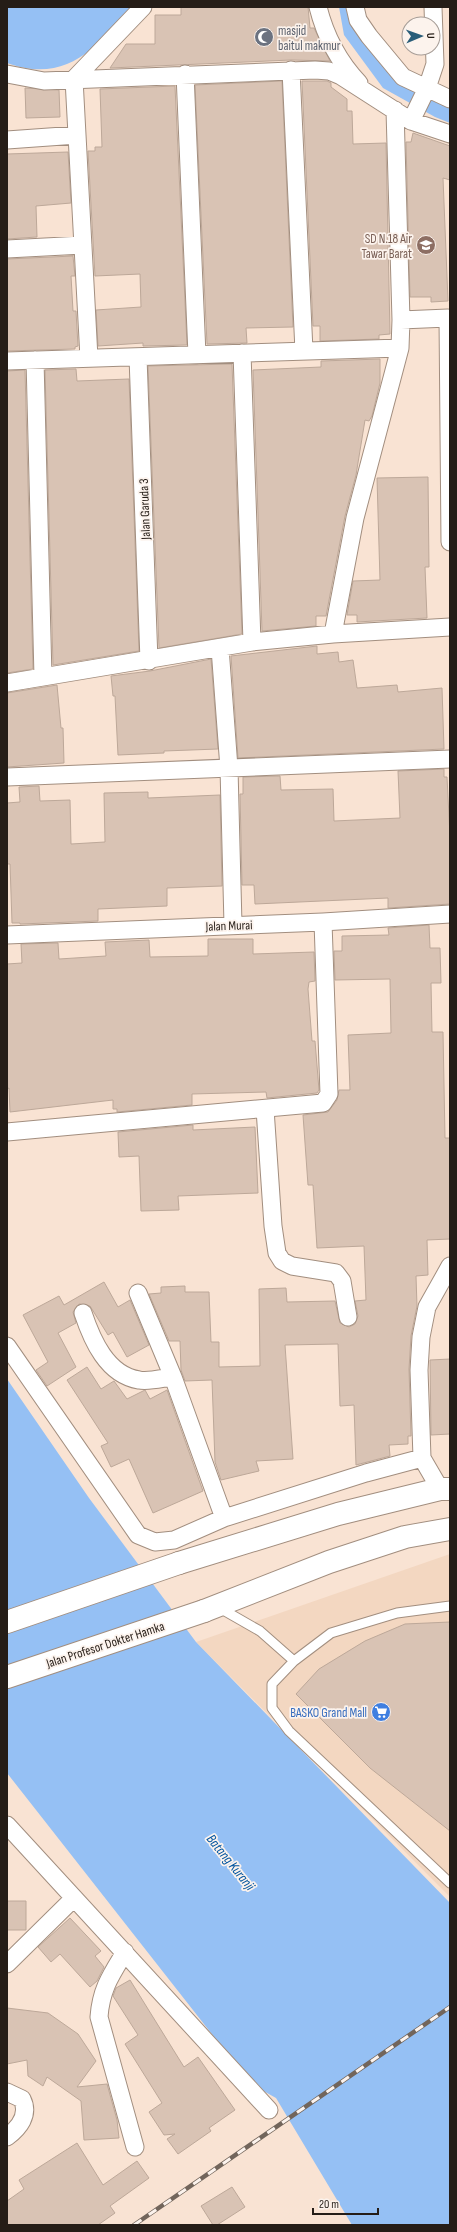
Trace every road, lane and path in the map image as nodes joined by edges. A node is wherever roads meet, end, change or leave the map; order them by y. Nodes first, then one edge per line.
1 (143, 7) edge
2 (318, 7) edge
3 (355, 7) edge
4 (433, 7) edge
5 (291, 70) junction
6 (7, 74) edge
7 (185, 74) junction
8 (74, 79) junction
9 (426, 91) junction
10 (370, 94) junction
11 (450, 99) edge
12 (395, 110) junction
13 (413, 118) junction
14 (450, 134) edge
15 (77, 136) junction
16 (7, 140) edge
17 (83, 245) junction
18 (7, 249) edge
19 (449, 315) edge
20 (401, 320) junction
21 (400, 348) junction
22 (304, 351) junction
23 (242, 353) junction
24 (197, 355) junction
25 (138, 357) junction
26 (89, 358) junction
27 (35, 360) junction
28 (7, 361) edge
29 (450, 513) edge
30 (450, 542) edge
31 (450, 627) edge
32 (333, 634) junction
33 (252, 642) junction
34 (220, 648) junction
35 (149, 661) junction
36 (43, 677) junction
37 (7, 683) edge
38 (450, 759) edge
39 (229, 768) junction
40 (7, 777) edge
41 (450, 914) edge
42 (323, 922) junction
43 (233, 925) junction
44 (7, 935) edge
45 (265, 1109) junction
46 (7, 1132) edge
47 (450, 1266) edge
48 (138, 1293) dead end
49 (83, 1313) dead end
50 (348, 1317) dead end
51 (7, 1346) edge
52 (173, 1377) junction
53 (422, 1458) junction
54 (445, 1489) edge
55 (224, 1518) junction
56 (450, 1529) edge
57 (450, 1606) edge
58 (210, 1608) junction
59 (7, 1622) edge
60 (294, 1661) junction
61 (7, 1677) edge
62 (7, 1825) edge
63 (450, 1883) edge
64 (73, 1898) junction
65 (7, 1944) edge
66 (26, 1944) junction
67 (125, 1952) junction
68 (7, 1964) edge
69 (7, 2092) edge
70 (269, 2110) dead end
71 (7, 2137) edge
72 (135, 2147) dead end

1 - 8 street
2 - 10 street
3 - 9 street
4 - 9 street
5 - 7 street
5 - 10 street
5 - 22 street
6 - 8 street
7 - 8 street
7 - 24 street
8 - 15 street
9 - 11 street
9 - 13 street
10 - 12 street
12 - 13 street
12 - 20 street
13 - 14 street
15 - 16 street
15 - 17 street
17 - 18 street
17 - 26 street
19 - 20 street
19 - 29 street
20 - 21 street
21 - 22 street
21 - 32 street
22 - 23 street
23 - 24 street
23 - 33 street
24 - 25 street
25 - 26 street
25 - 35 street, Jalan Garuda 3
26 - 27 street
27 - 28 street
27 - 36 street
29 - 30 street
31 - 32 street
32 - 33 street
33 - 34 street
34 - 35 street
34 - 39 street
35 - 36 street
36 - 37 street
38 - 39 street
39 - 40 street
39 - 43 street
41 - 42 street, Jalan Murai
42 - 43 street, Jalan Murai
42 - 45 street
43 - 44 street, Jalan Murai
45 - 46 street
45 - 50 street
47 - 53 street
48 - 52 street
49 - 52 street
51 - 55 street
52 - 55 street
53 - 54 street
53 - 55 street
54 - 59 main road
56 - 58 main road, Jalan Profesor Dokter Hamka
57 - 60 lane
58 - 60 lane
58 - 61 main road, Jalan Profesor Dokter Hamka
60 - 63 lane
62 - 64 street
64 - 66 street
64 - 67 street
65 - 66 street
66 - 68 street
67 - 70 street
67 - 72 street
69 - 71 street

